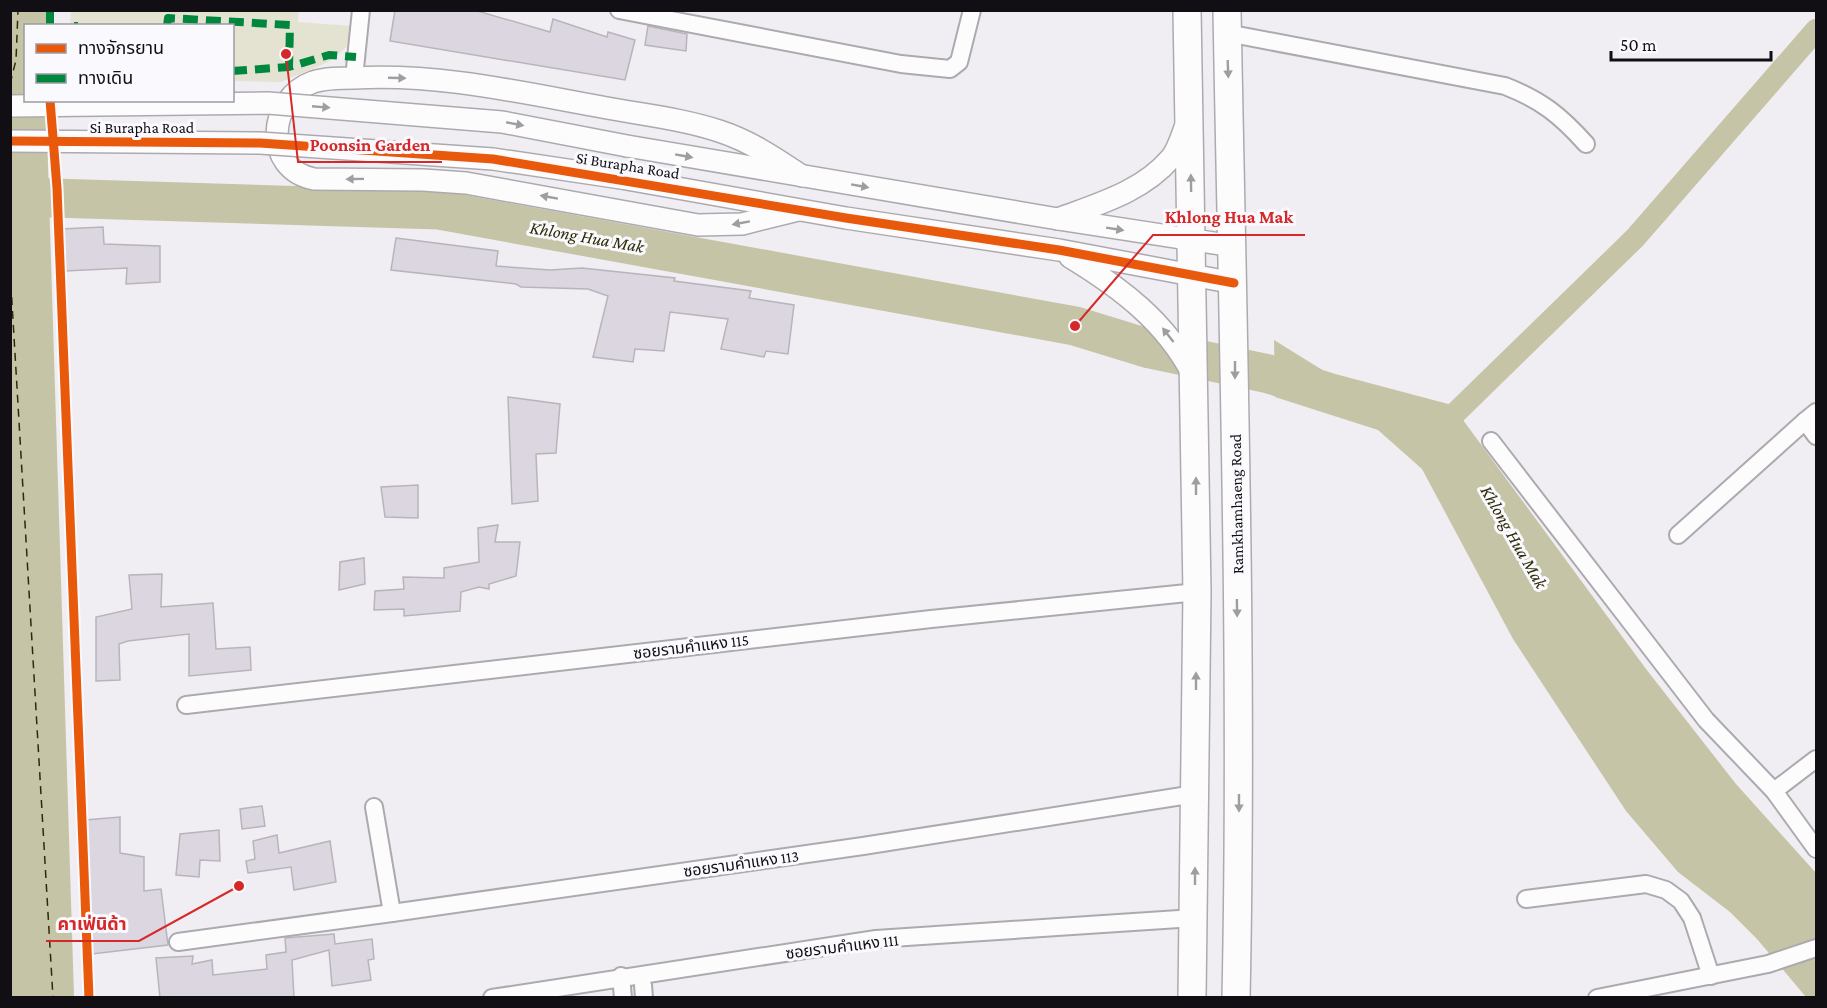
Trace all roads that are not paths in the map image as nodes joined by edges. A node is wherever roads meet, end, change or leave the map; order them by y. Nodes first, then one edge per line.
1 (361, 10) edge
2 (619, 10) edge
3 (972, 10) edge
4 (1187, 10) edge
5 (1227, 22) edge
6 (354, 78) junction
7 (10, 106) edge
8 (1189, 117) junction
9 (10, 141) edge
10 (1586, 144) dead end
11 (802, 176) junction
12 (798, 210) junction
13 (1058, 219) junction
14 (1192, 241) junction
15 (1233, 246) junction
16 (1059, 250) junction
17 (1193, 278) junction
18 (1234, 283) junction
19 (1195, 378) junction
20 (1811, 416) edge
21 (1816, 436) edge
22 (1491, 441) dead end
23 (1678, 535) dead end
24 (1197, 592) junction
25 (186, 705) dead end
26 (1816, 759) edge
27 (1774, 791) junction
28 (1195, 794) junction
29 (374, 807) dead end
30 (1816, 849) edge
31 (1526, 899) dead end
32 (392, 913) junction
33 (1194, 918) junction
34 (178, 942) dead end
35 (1816, 948) edge
36 (621, 976) junction
37 (1711, 976) junction
38 (1631, 995) edge
39 (492, 998) edge
40 (623, 998) edge
41 (1192, 998) edge
42 (1236, 998) edge
43 (1597, 998) edge

1 - 6 street
2 - 3 street
4 - 8 main road
5 - 10 street
5 -> 15 main road, Ramkhamhaeng Road
6 -> 11 street
12 -> 6 street
7 -> 11 street, Si Burapha Road, bridge
8 - 13 street
14 -> 8 main road
9 - 12 street, Si Burapha Road, bridge
11 -> 13 street, Si Burapha Road
12 - 16 street, Si Burapha Road
13 -> 14 street, Si Burapha Road
14 - 15 street, Si Burapha Road
14 - 17 main road
15 - 18 main road, Ramkhamhaeng Road
16 - 17 street, Si Burapha Road
19 -> 16 street
17 - 18 street, Si Burapha Road
17 - 19 main road
18 -> 42 main road, Ramkhamhaeng Road
24 -> 19 main road
20 - 21 street
20 - 23 street
22 - 27 street
24 - 25 street, ซอยรามคำแหง 115
28 -> 24 main road
26 - 27 street
27 - 30 street
28 - 32 street, ซอยรามคำแหง 113
33 -> 28 main road
29 - 32 street
31 - 37 street
32 - 34 street, ซอยรามคำแหง 113
33 - 36 street, ซอยรามคำแหง 111
33 - 41 main road
35 - 37 street
36 - 39 street, ซอยรามคำแหง 111
36 - 40 street
37 - 38 street
38 - 43 street

